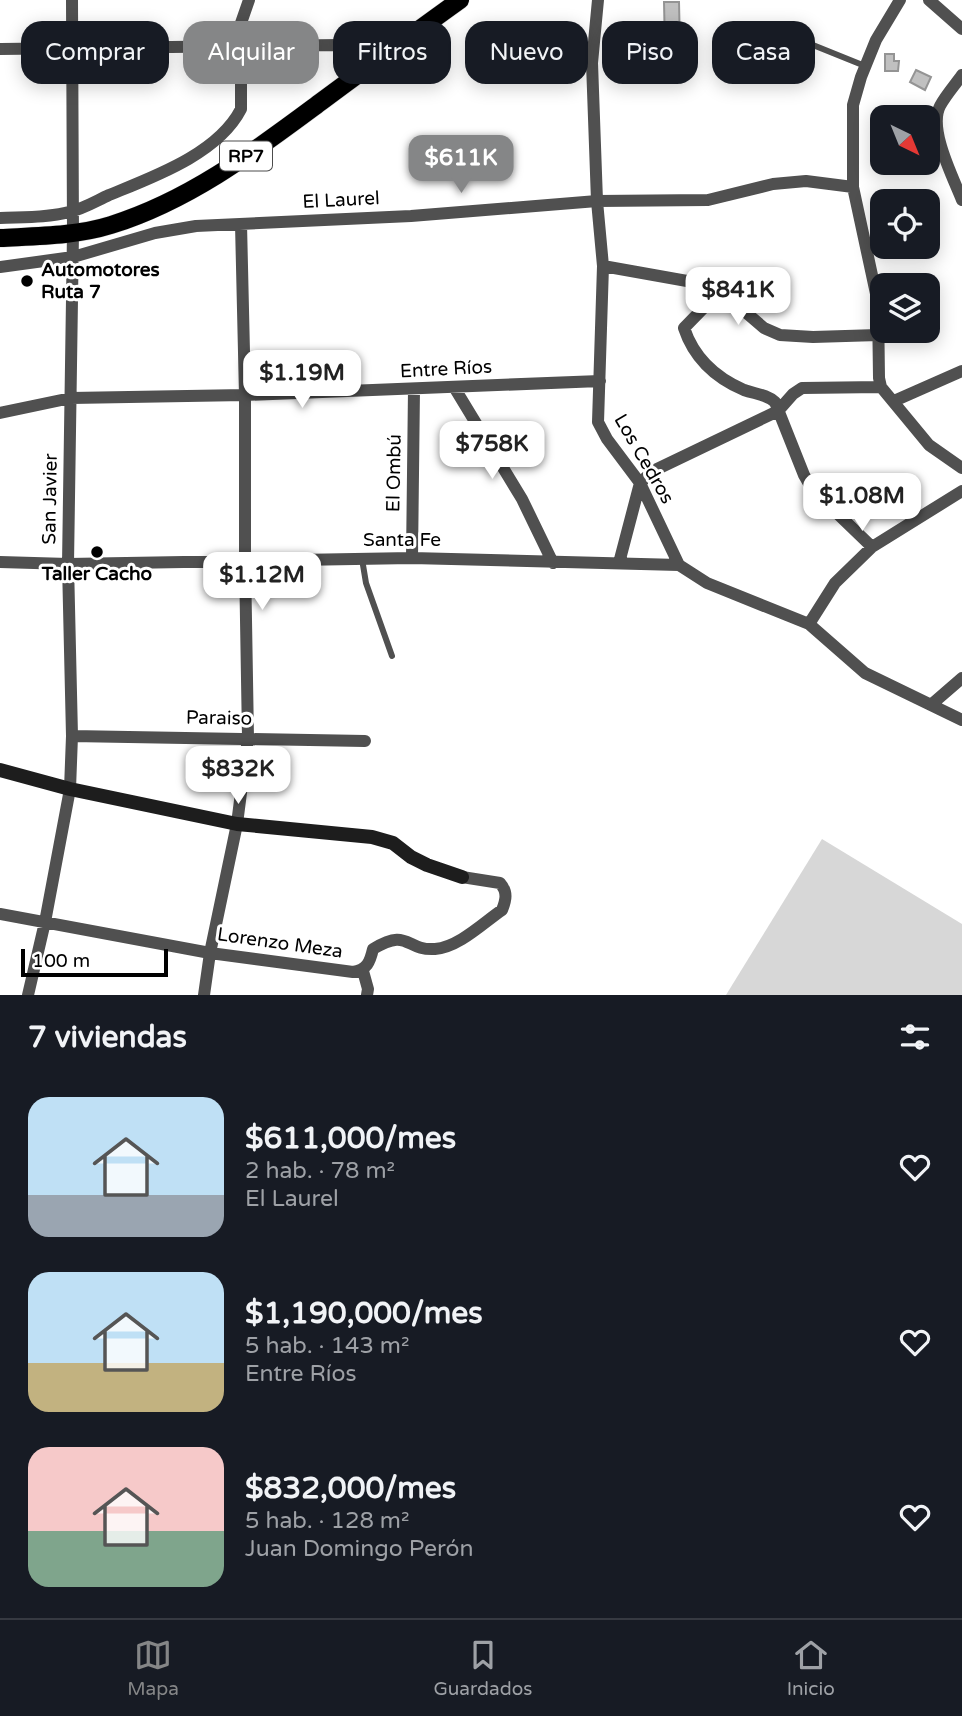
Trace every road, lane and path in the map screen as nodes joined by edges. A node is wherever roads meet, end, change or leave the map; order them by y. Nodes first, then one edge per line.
1 (72, 0) edge
2 (249, 0) edge
3 (460, 0) edge
4 (598, 0) edge
5 (900, 0) edge
6 (929, 0) edge
7 (72, 21) edge
8 (242, 21) edge
9 (431, 21) edge
10 (962, 29) edge
11 (815, 46) edge
12 (0, 48) edge
13 (21, 48) edge
14 (865, 66) junction
15 (962, 75) edge
16 (72, 84) edge
17 (241, 84) edge
18 (345, 84) edge
19 (853, 187) junction
20 (962, 200) edge
21 (597, 201) junction
22 (72, 212) junction
23 (0, 218) edge
24 (241, 223) junction
25 (73, 233) junction
26 (0, 238) edge
27 (73, 257) junction
28 (603, 266) junction
29 (0, 267) edge
30 (872, 273) edge
31 (720, 290) junction
32 (870, 335) edge
33 (878, 343) edge
34 (962, 371) edge
35 (600, 381) junction
36 (454, 387) junction
37 (881, 387) junction
38 (414, 389) junction
39 (246, 395) junction
40 (71, 398) junction
41 (894, 401) junction
42 (778, 411) junction
43 (0, 413) edge
44 (962, 468) edge
45 (640, 482) junction
46 (962, 491) edge
47 (872, 547) junction
48 (412, 558) junction
49 (362, 559) junction
50 (245, 561) junction
51 (0, 562) edge
52 (553, 563) junction
53 (68, 564) junction
54 (619, 564) junction
55 (679, 565) junction
56 (809, 624) junction
57 (392, 656) dead end
58 (962, 678) edge
59 (932, 704) junction
60 (962, 720) edge
61 (72, 736) junction
62 (248, 738) junction
63 (365, 741) dead end
64 (0, 769) edge
65 (70, 789) junction
66 (237, 824) junction
67 (462, 877) joint
68 (0, 914) edge
69 (45, 922) junction
70 (210, 953) junction
71 (363, 971) junction
72 (27, 995) edge
73 (204, 995) edge
74 (367, 995) edge

1 - 7 street, San Javier
2 - 8 street
3 - 9 main road, RP7
4 - 21 street, Los Cedros
5 - 14 street
6 - 10 street
11 - 14 lane
12 - 13 street
14 - 19 street
15 - 20 street
16 - 22 street, San Javier
17 - 22 street
18 - 25 main road, RP7
19 - 21 street, El Laurel
19 - 30 street
21 - 24 street, El Laurel
21 - 28 street, Los Cedros
22 - 23 street
22 - 25 street, San Javier
24 - 27 street, El Laurel
24 - 39 street
25 - 26 main road, RP7
25 - 27 street, San Javier
27 - 29 street, El Laurel
27 - 40 street, San Javier
28 - 31 street
28 - 35 street, Los Cedros
31 - 32 street
31 - 42 street
33 - 37 street
34 - 41 street
35 - 36 street, Entre Ríos
35 - 45 street, Los Cedros
36 - 38 street, Entre Ríos
36 - 52 street
37 - 41 street
37 - 42 street
38 - 39 street, Entre Ríos
38 - 48 street, El Ombú
39 - 40 street, Entre Ríos
39 - 50 street
40 - 43 street, Entre Ríos
40 - 53 street, San Javier
41 - 44 street
42 - 45 street
42 - 47 street
45 - 54 street
45 - 55 street, Los Cedros
46 - 47 street
47 - 56 street
48 - 49 street, Santa Fe
48 - 52 street, Santa Fe
49 - 50 street, Santa Fe
49 - 57 lane
50 - 53 street, Santa Fe
50 - 62 street
51 - 53 street, Santa Fe
52 - 54 street, Santa Fe
53 - 61 street, San Javier
54 - 55 street, Santa Fe
55 - 56 street
56 - 59 street
58 - 59 street
59 - 60 street
61 - 62 street, Paraiso
61 - 65 street, San Javier
62 - 63 street, Paraiso
62 - 66 street
64 - 65 main road
65 - 66 main road
65 - 69 street, San Javier
66 - 67 main road
66 - 70 street
67 - 71 street, Lorenzo Meza
68 - 69 street, Lorenzo Meza
69 - 70 street, Lorenzo Meza
69 - 72 street, San Javier
70 - 71 street, Lorenzo Meza
70 - 73 street
71 - 74 street

